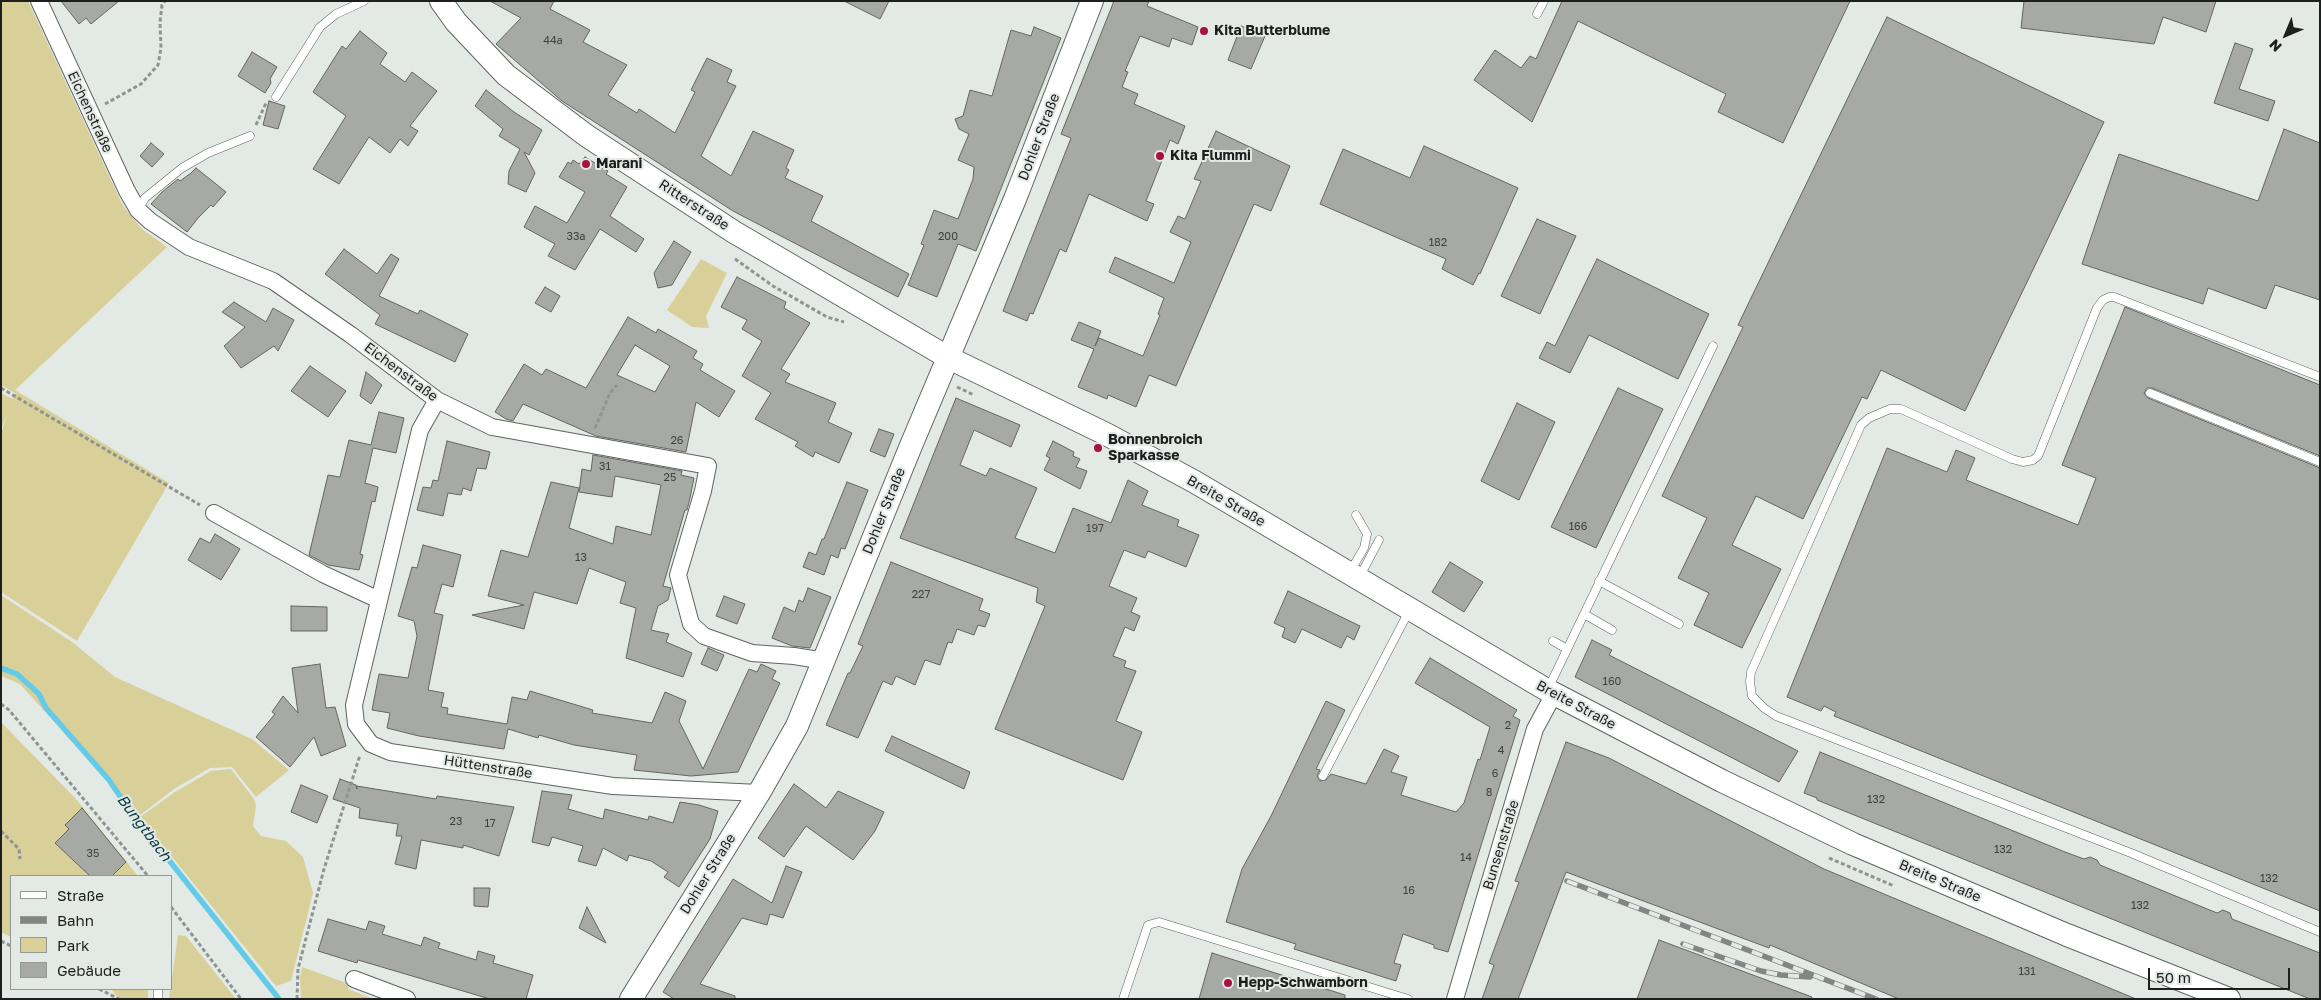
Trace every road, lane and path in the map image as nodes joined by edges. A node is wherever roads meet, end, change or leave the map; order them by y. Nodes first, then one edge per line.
1 (39, 1) edge
2 (165, 1) edge
3 (364, 1) edge
4 (441, 1) edge
5 (1092, 1) edge
6 (1544, 1) edge
7 (1537, 14) dead end
8 (276, 96) joint
9 (88, 111) junction
10 (250, 136) joint
11 (138, 210) junction
12 (1713, 346) dead end
13 (949, 358) junction
14 (2320, 377) edge
15 (618, 384) dead end
16 (1, 388) edge
17 (2150, 393) dead end
18 (437, 400) junction
19 (592, 445) junction
20 (2320, 462) edge
21 (214, 513) joint
22 (1356, 515) dead end
23 (1379, 540) dead end
24 (1354, 576) junction
25 (1599, 581) junction
26 (379, 600) junction
27 (1410, 609) junction
28 (1584, 614) junction
29 (1679, 624) dead end
30 (1612, 630) dead end
31 (1553, 641) dead end
32 (1567, 648) junction
33 (825, 661) junction
34 (1551, 692) junction
35 (1, 704) edge
36 (371, 744) junction
37 (1323, 776) dead end
38 (759, 793) junction
39 (1, 831) edge
40 (20, 859) dead end
41 (147, 875) edge
42 (172, 908) edge
43 (2320, 932) edge
44 (354, 979) dead end
45 (101, 990) edge
46 (119, 999) edge
47 (240, 999) edge
48 (297, 999) edge
49 (406, 999) edge
50 (632, 999) edge
51 (1123, 999) edge
52 (1408, 999) edge
53 (1454, 999) edge
54 (2229, 999) edge

1 - 9 street, Eichenstraße
2 - 9 path
3 - 8 lane
4 - 13 main road, Ritterstraße
5 - 13 main road, Dohler Straße
6 - 7 lane
8 - 10 path
9 - 11 street, Eichenstraße
10 - 11 lane
11 - 18 street, Eichenstraße
12 - 25 lane
13 - 24 main road, Breite Straße
13 - 33 main road, Dohler Straße
14 - 43 lane
15 - 19 path
16 - 21 path
17 - 20 lane
18 - 19 street, Eichenstraße
18 - 26 street
19 - 33 street, Eichenstraße
21 - 26 street
22 - 24 lane
23 - 24 lane
24 - 27 main road, Breite Straße
25 - 28 lane
25 - 29 lane
26 - 36 street
27 - 34 main road, Breite Straße
27 - 37 lane
28 - 30 lane
28 - 32 lane
31 - 32 lane
32 - 34 lane
33 - 38 main road, Dohler Straße
34 - 53 street, Bunsenstraße
34 - 54 main road, Breite Straße
35 - 41 path
36 - 38 street, Hüttenstraße
36 - 48 path
38 - 50 main road, Dohler Straße
39 - 40 path
42 - 47 path
44 - 49 street
45 - 46 path
51 - 52 lane

